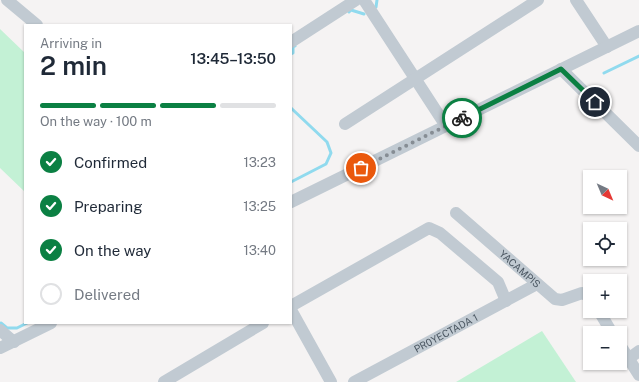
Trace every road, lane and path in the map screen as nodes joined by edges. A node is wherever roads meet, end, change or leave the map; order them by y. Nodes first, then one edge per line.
1 (7, 0) edge
2 (356, 0) edge
3 (364, 0) edge
4 (538, 0) edge
5 (576, 0) edge
6 (36, 24) edge
7 (639, 31) edge
8 (292, 41) edge
9 (607, 47) junction
10 (561, 69) junction
11 (415, 79) junction
12 (345, 124) dead end
13 (446, 126) junction
14 (639, 146) edge
15 (292, 202) edge
16 (456, 213) dead end
17 (537, 284) junction
18 (583, 294) edge
19 (506, 300) junction
20 (292, 305) edge
21 (292, 312) edge
22 (49, 324) edge
23 (261, 324) edge
24 (0, 330) edge
25 (14, 342) junction
26 (0, 348) edge
27 (639, 351) edge
28 (628, 359) joint
29 (639, 375) edge
30 (164, 382) edge
31 (331, 382) edge
32 (354, 382) edge

1 - 6 street
2 - 8 street
3 - 11 street
4 - 11 street
5 - 9 street
7 - 9 street
9 - 10 street
10 - 13 street
10 - 14 street
11 - 12 street
11 - 13 street
13 - 15 street
16 - 17 street, YACAMPIS
17 - 18 street, YACAMPIS
17 - 19 street, PR0YECTADA 1
19 - 20 street
19 - 32 street, PR0YECTADA 1
21 - 31 street
22 - 25 street
23 - 30 street
24 - 25 street
25 - 26 street
27 - 28 street
28 - 29 street

